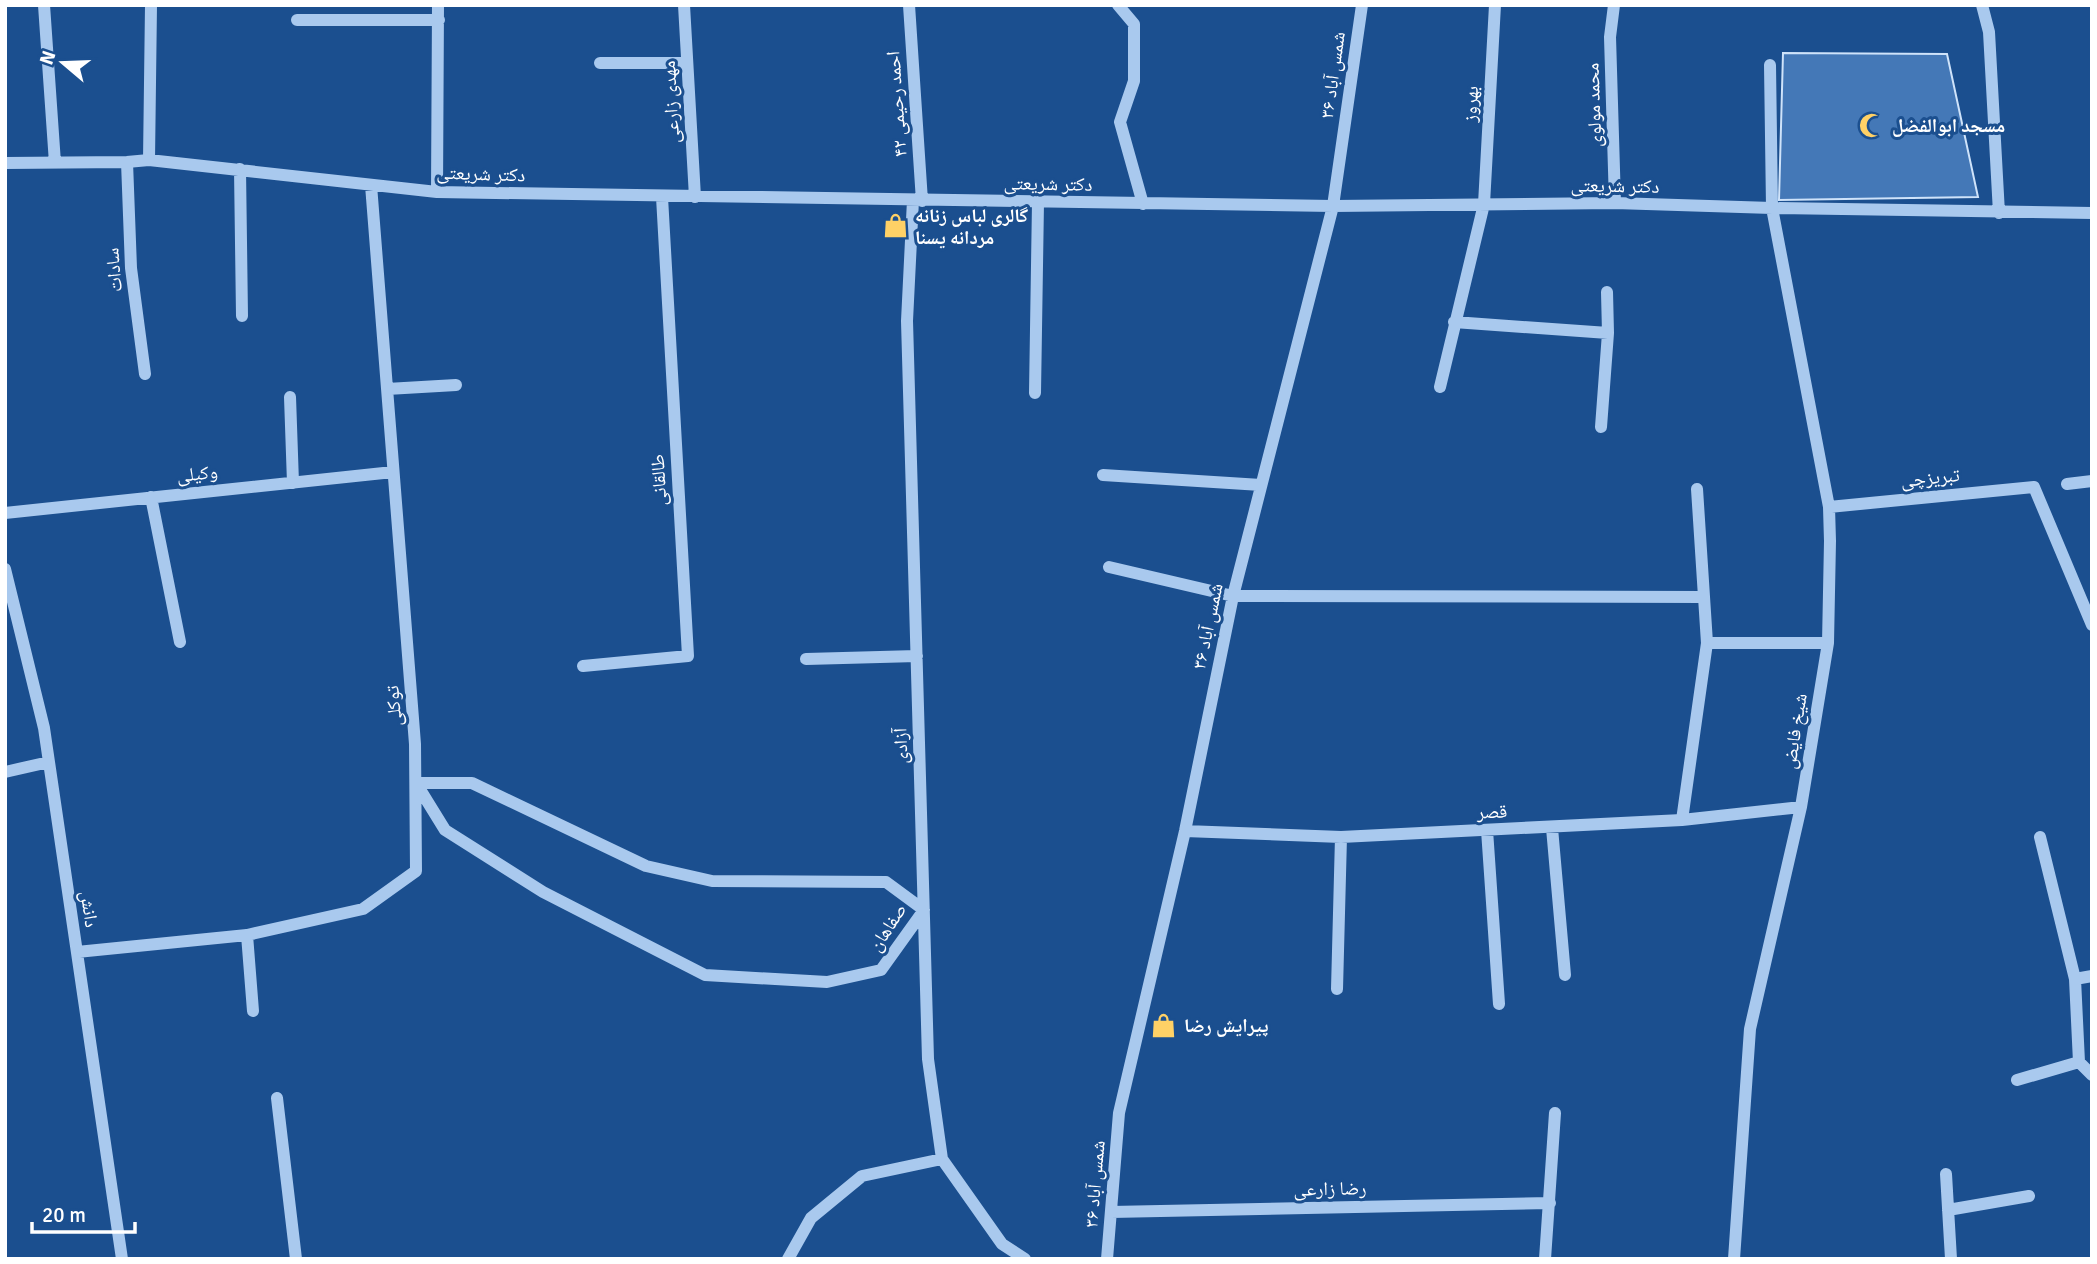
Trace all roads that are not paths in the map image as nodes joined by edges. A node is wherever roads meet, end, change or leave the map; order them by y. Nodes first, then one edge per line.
1 (44, 5) edge
2 (151, 5) edge
3 (438, 5) edge
4 (684, 5) edge
5 (909, 5) edge
6 (1118, 5) edge
7 (1362, 5) edge
8 (1494, 5) edge
9 (1614, 5) edge
10 (1982, 5) edge
11 (297, 20) dead end
12 (439, 20) junction
13 (600, 62) dead end
14 (687, 63) junction
15 (1770, 65) dead end
16 (149, 160) junction
17 (127, 162) junction
18 (5, 163) edge
19 (55, 163) junction
20 (240, 169) junction
21 (371, 185) junction
22 (437, 192) junction
23 (662, 197) junction
24 (695, 197) junction
25 (918, 200) junction
26 (1038, 202) junction
27 (1143, 204) junction
28 (1484, 204) junction
29 (1615, 204) junction
30 (1333, 206) junction
31 (1772, 208) junction
32 (1999, 213) junction
33 (2092, 213) edge
34 (1607, 292) dead end
35 (242, 316) dead end
36 (1454, 322) junction
37 (1608, 333) junction
38 (145, 374) dead end
39 (456, 385) dead end
40 (1440, 387) dead end
41 (387, 389) junction
42 (1035, 393) dead end
43 (290, 397) dead end
44 (1601, 427) dead end
45 (393, 472) junction
46 (1103, 475) dead end
47 (2092, 481) edge
48 (293, 483) junction
49 (2067, 484) dead end
50 (1261, 485) junction
51 (1697, 489) dead end
52 (151, 497) junction
53 (1829, 507) junction
54 (5, 513) edge
55 (1109, 567) dead end
56 (5, 569) edge
57 (1233, 596) junction
58 (1704, 597) junction
59 (2092, 625) edge
60 (180, 642) dead end
61 (1707, 642) junction
62 (1828, 643) junction
63 (917, 656) junction
64 (806, 659) dead end
65 (583, 666) dead end
66 (49, 762) junction
67 (5, 772) edge
68 (416, 783) junction
69 (1801, 807) junction
70 (1682, 820) junction
71 (1552, 828) junction
72 (1185, 831) junction
73 (1487, 831) junction
74 (1341, 837) junction
75 (2040, 837) dead end
76 (924, 910) junction
77 (247, 935) junction
78 (77, 952) junction
79 (1564, 975) dead end
80 (2092, 976) edge
81 (2075, 979) junction
82 (1337, 989) dead end
83 (1499, 1004) dead end
84 (254, 1011) dead end
85 (2079, 1062) junction
86 (2092, 1074) edge
87 (2017, 1080) dead end
88 (277, 1098) dead end
89 (1555, 1113) dead end
90 (943, 1159) junction
91 (1946, 1174) dead end
92 (2029, 1196) dead end
93 (1550, 1203) junction
94 (1948, 1210) junction
95 (1111, 1212) junction
96 (122, 1259) edge
97 (296, 1259) edge
98 (788, 1259) edge
99 (1025, 1259) edge
100 (1107, 1259) edge
101 (1545, 1259) edge
102 (1734, 1259) edge
103 (1951, 1259) edge

1 - 19 street
2 - 16 street
3 - 12 street
4 - 14 street, مهدی زارعی
5 - 25 street, ۴۲ احمد رحیمی
6 - 27 street
7 - 30 street, شمس آباد ۳۶
8 - 28 street, بهروز
9 - 29 street, محمد مولوی
10 - 32 street
11 - 12 street
12 - 22 street
13 - 14 street
14 - 24 street, مهدی زارعی
15 - 31 street, شیخ فایض
16 - 17 street, دکتر شریعتی
16 - 20 street, دکتر شریعتی
17 - 19 street, دکتر شریعتی
17 - 38 street, سادات
18 - 19 street, دکتر شریعتی
20 - 21 street, دکتر شریعتی
20 - 35 street
21 - 22 street, دکتر شریعتی
21 - 41 street, توکلی
22 - 23 street, دکتر شریعتی
23 - 24 street, دکتر شریعتی
23 - 65 street, طالقانی
24 - 25 street, دکتر شریعتی
25 - 26 street, دکتر شریعتی
25 - 63 street, آزادی
26 - 27 street, دکتر شریعتی
26 - 42 street
27 - 30 street, دکتر شریعتی
28 - 29 street, دکتر شریعتی
28 - 30 street, دکتر شریعتی
28 - 36 street, بهروز
29 - 31 street, دکتر شریعتی
30 - 50 street, شمس آباد ۳۶
31 - 32 street, دکتر شریعتی
31 - 53 street, شیخ فایض
32 - 33 street, دکتر شریعتی
34 - 37 street
36 - 37 street
36 - 40 street, بهروز
37 - 44 street
39 - 41 street
41 - 45 street, توکلی
43 - 48 street
45 - 48 street, وکیلی
45 - 68 street, توکلی
46 - 50 street
47 - 49 street
48 - 52 street, وکیلی
50 - 57 street, شمس آباد ۳۶
51 - 58 street
52 - 54 street, وکیلی
52 - 60 street
53 - 59 street, تبریزچی
53 - 62 street, شیخ فایض
55 - 57 street
56 - 66 street, دانش
57 - 58 street
57 - 72 street, شمس آباد ۳۶
58 - 61 street
61 - 62 street
61 - 70 street
62 - 69 street, شیخ فایض
63 - 64 street
63 - 76 street, آزادی
66 - 67 street
66 - 78 street, دانش
68 - 76 street, صفاهان
68 - 76 street, صفاهان
68 - 77 street, توکلی
69 - 70 street, قصر
69 - 102 street, شیخ فایض
70 - 71 street, قصر
71 - 73 street, قصر
71 - 79 street
72 - 74 street, قصر
72 - 95 street, شمس آباد ۳۶
73 - 74 street, قصر
73 - 83 street
74 - 82 street
75 - 81 street
76 - 90 street, آزادی
77 - 78 street, توکلی
77 - 84 street
78 - 96 street, دانش
80 - 81 street
81 - 85 street
85 - 86 street
85 - 87 street
88 - 97 street
89 - 93 street
90 - 98 street
90 - 99 street, آزادی
91 - 94 street
92 - 94 street
93 - 95 street, رضا زارعی
93 - 101 street
94 - 103 street
95 - 100 street, شمس آباد ۳۶

